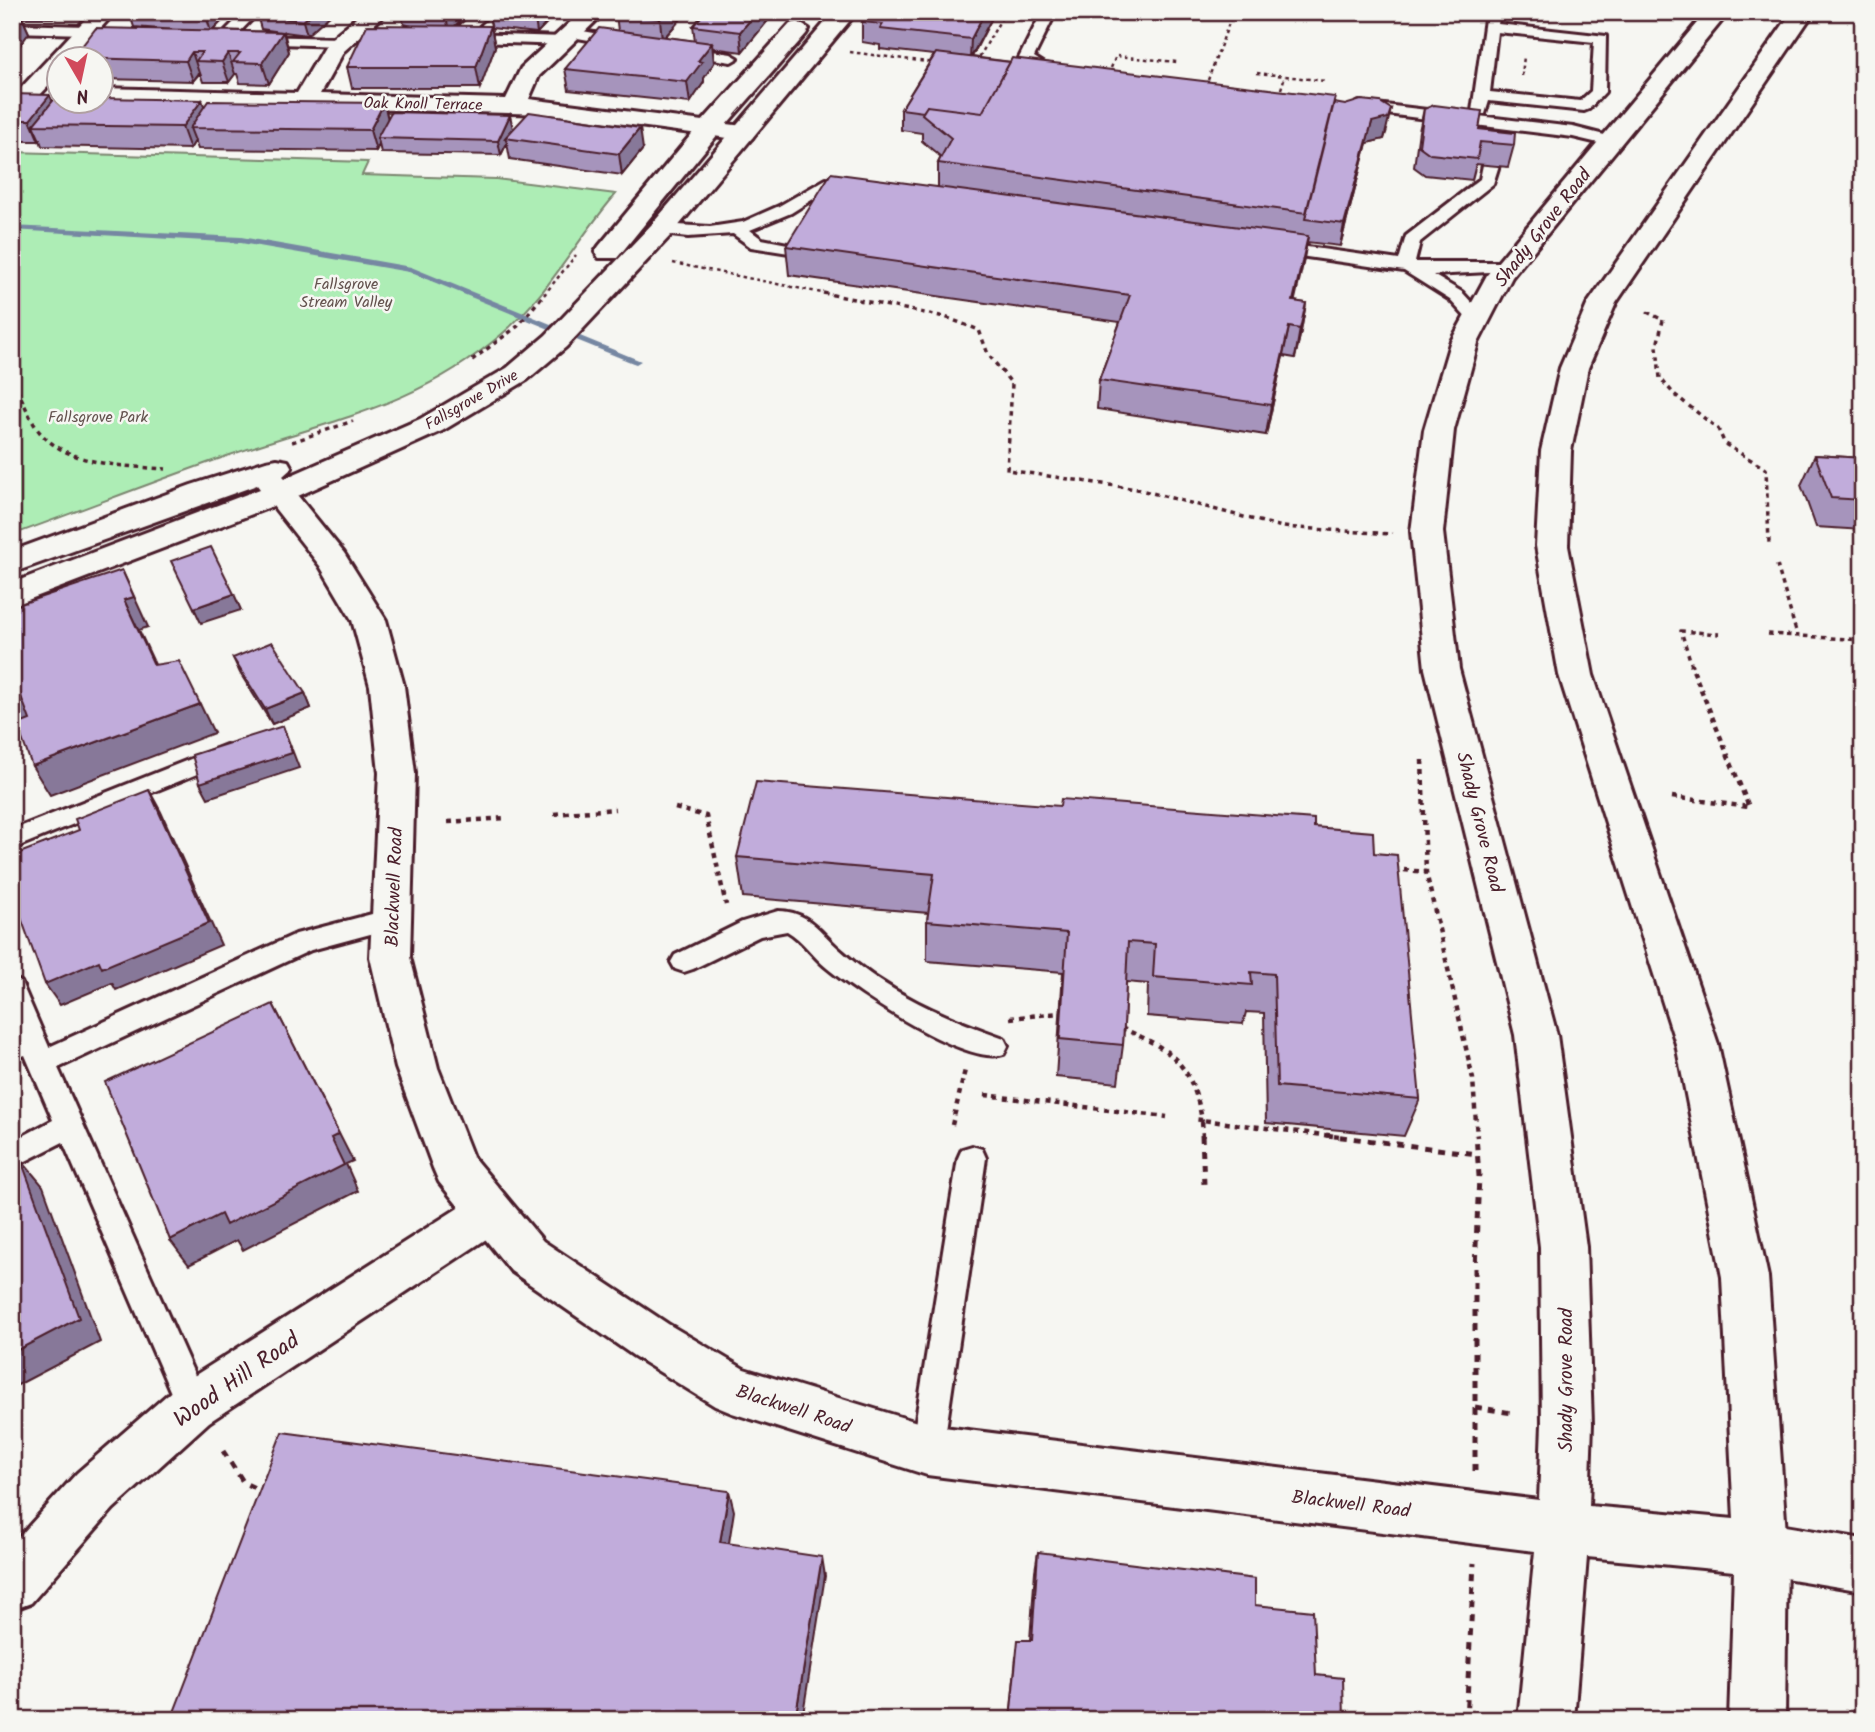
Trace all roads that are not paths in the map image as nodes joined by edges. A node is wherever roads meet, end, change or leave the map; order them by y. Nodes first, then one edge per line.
1 (104, 12) edge
2 (252, 12) edge
3 (377, 12) edge
4 (485, 12) edge
5 (594, 12) edge
6 (813, 12) edge
7 (846, 12) edge
8 (1049, 12) edge
9 (1718, 12) edge
10 (1803, 12) edge
11 (1492, 20) edge
12 (12, 28) edge
13 (91, 35) junction
14 (378, 36) edge
15 (568, 37) junction
16 (345, 39) junction
17 (636, 43) edge
18 (673, 46) edge
19 (731, 58) edge
20 (1070, 72) edge
21 (20, 93) edge
22 (46, 94) edge
23 (116, 95) edge
24 (1482, 96) junction
25 (305, 100) junction
26 (515, 105) junction
27 (1345, 106) edge
28 (1486, 123) junction
29 (709, 129) junction
30 (743, 133) junction
31 (1492, 141) edge
32 (1611, 141) junction
33 (1491, 165) edge
34 (866, 190) edge
35 (662, 229) junction
36 (738, 230) junction
37 (1258, 246) edge
38 (802, 252) edge
39 (1507, 266) junction
40 (1406, 267) junction
41 (1477, 319) junction
42 (545, 325) junction
43 (271, 482) junction
44 (12, 563) edge
45 (12, 595) edge
46 (250, 743) edge
47 (12, 840) edge
48 (391, 919) junction
49 (684, 962) dead end
50 (12, 989) edge
51 (999, 1033) road end
52 (29, 1050) edge
53 (69, 1125) junction
54 (12, 1156) edge
55 (972, 1158) dead end
56 (490, 1212) junction
57 (192, 1405) junction
58 (927, 1450) junction
59 (1563, 1529) junction
60 (1761, 1548) junction
61 (1863, 1565) edge
62 (12, 1584) edge
63 (1546, 1720) edge
64 (1757, 1720) edge

1 - 13 street
2 - 16 lane
3 - 16 street
4 - 15 lane
5 - 15 street
6 - 29 street, Fallsgrove Drive
7 - 30 street, Fallsgrove Drive
8 - 20 lane
9 - 32 street, Shady Grove Road
10 - 60 street
11 - 24 lane
11 - 24 lane
12 - 13 lane
13 - 21 street
14 - 16 lane
15 - 17 lane
15 - 26 street
16 - 25 street
18 - 19 lane
21 - 22 street
23 - 25 street, Oak Knoll Terrace
24 - 28 lane
25 - 26 street, Oak Knoll Terrace
26 - 29 street, Oak Knoll Terrace
27 - 28 lane
28 - 31 lane
28 - 32 lane
29 - 30 street, Oak Knoll Terrace
29 - 42 street, Fallsgrove Drive
30 - 35 street, Fallsgrove Drive
32 - 39 street, Shady Grove Road
33 - 40 lane
34 - 36 lane
35 - 36 lane
35 - 42 street, Fallsgrove Drive
36 - 38 lane
37 - 40 lane
39 - 40 lane
39 - 41 street, Shady Grove Road
40 - 41 lane
41 - 59 street, Shady Grove Road
42 - 43 street, Fallsgrove Drive
43 - 44 street, Fallsgrove Drive
43 - 45 street, Fallsgrove Drive
43 - 48 street, Blackwell Road
46 - 47 lane
48 - 52 lane
48 - 56 street, Blackwell Road
49 - 51 lane
50 - 52 lane
52 - 53 lane
53 - 54 lane
53 - 57 lane
55 - 58 lane
56 - 57 street, Wood Hill Road
56 - 58 street, Blackwell Road
57 - 62 street, Wood Hill Road
58 - 59 street, Blackwell Road
59 - 60 street, Blackwell Road
59 - 63 street, Shady Grove Road
60 - 61 street, Blackwell Road
60 - 64 street

